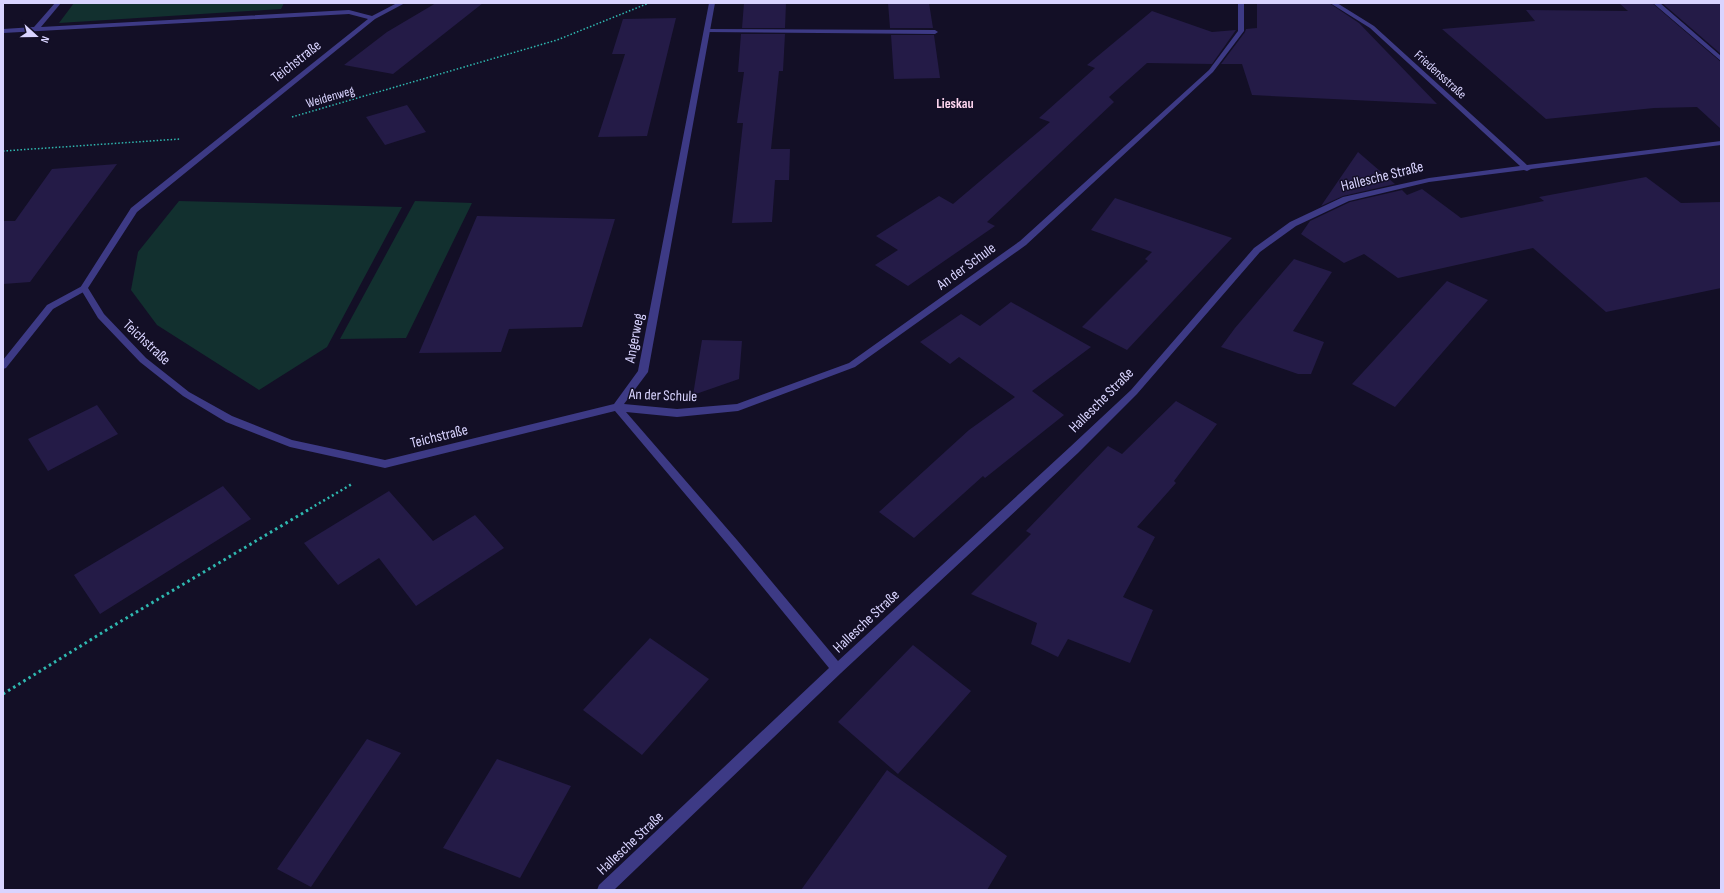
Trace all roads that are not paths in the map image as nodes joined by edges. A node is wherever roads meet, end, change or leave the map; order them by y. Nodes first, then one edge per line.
1 (58, 3) edge
2 (402, 3) edge
3 (712, 3) edge
4 (1241, 3) edge
5 (1333, 3) edge
6 (1656, 3) edge
7 (373, 18) junction
8 (37, 28) junction
9 (3, 30) edge
10 (707, 31) junction
11 (935, 32) dead end
12 (1721, 59) edge
13 (1721, 144) edge
14 (1527, 169) junction
15 (84, 288) junction
16 (3, 366) edge
17 (618, 407) junction
18 (837, 669) junction
19 (604, 890) edge

1 - 8 street
2 - 7 street, Teichstraße
3 - 10 street, Angerweg
4 - 17 street, An der Schule
5 - 14 street, Friedensstraße
6 - 12 street
7 - 8 street
7 - 15 street, Teichstraße
8 - 9 street
10 - 11 street
10 - 17 street, Angerweg
13 - 14 street, Hallesche Straße
14 - 18 street, Hallesche Straße
15 - 16 street
15 - 17 street, Teichstraße
17 - 18 street
18 - 19 street, Hallesche Straße

